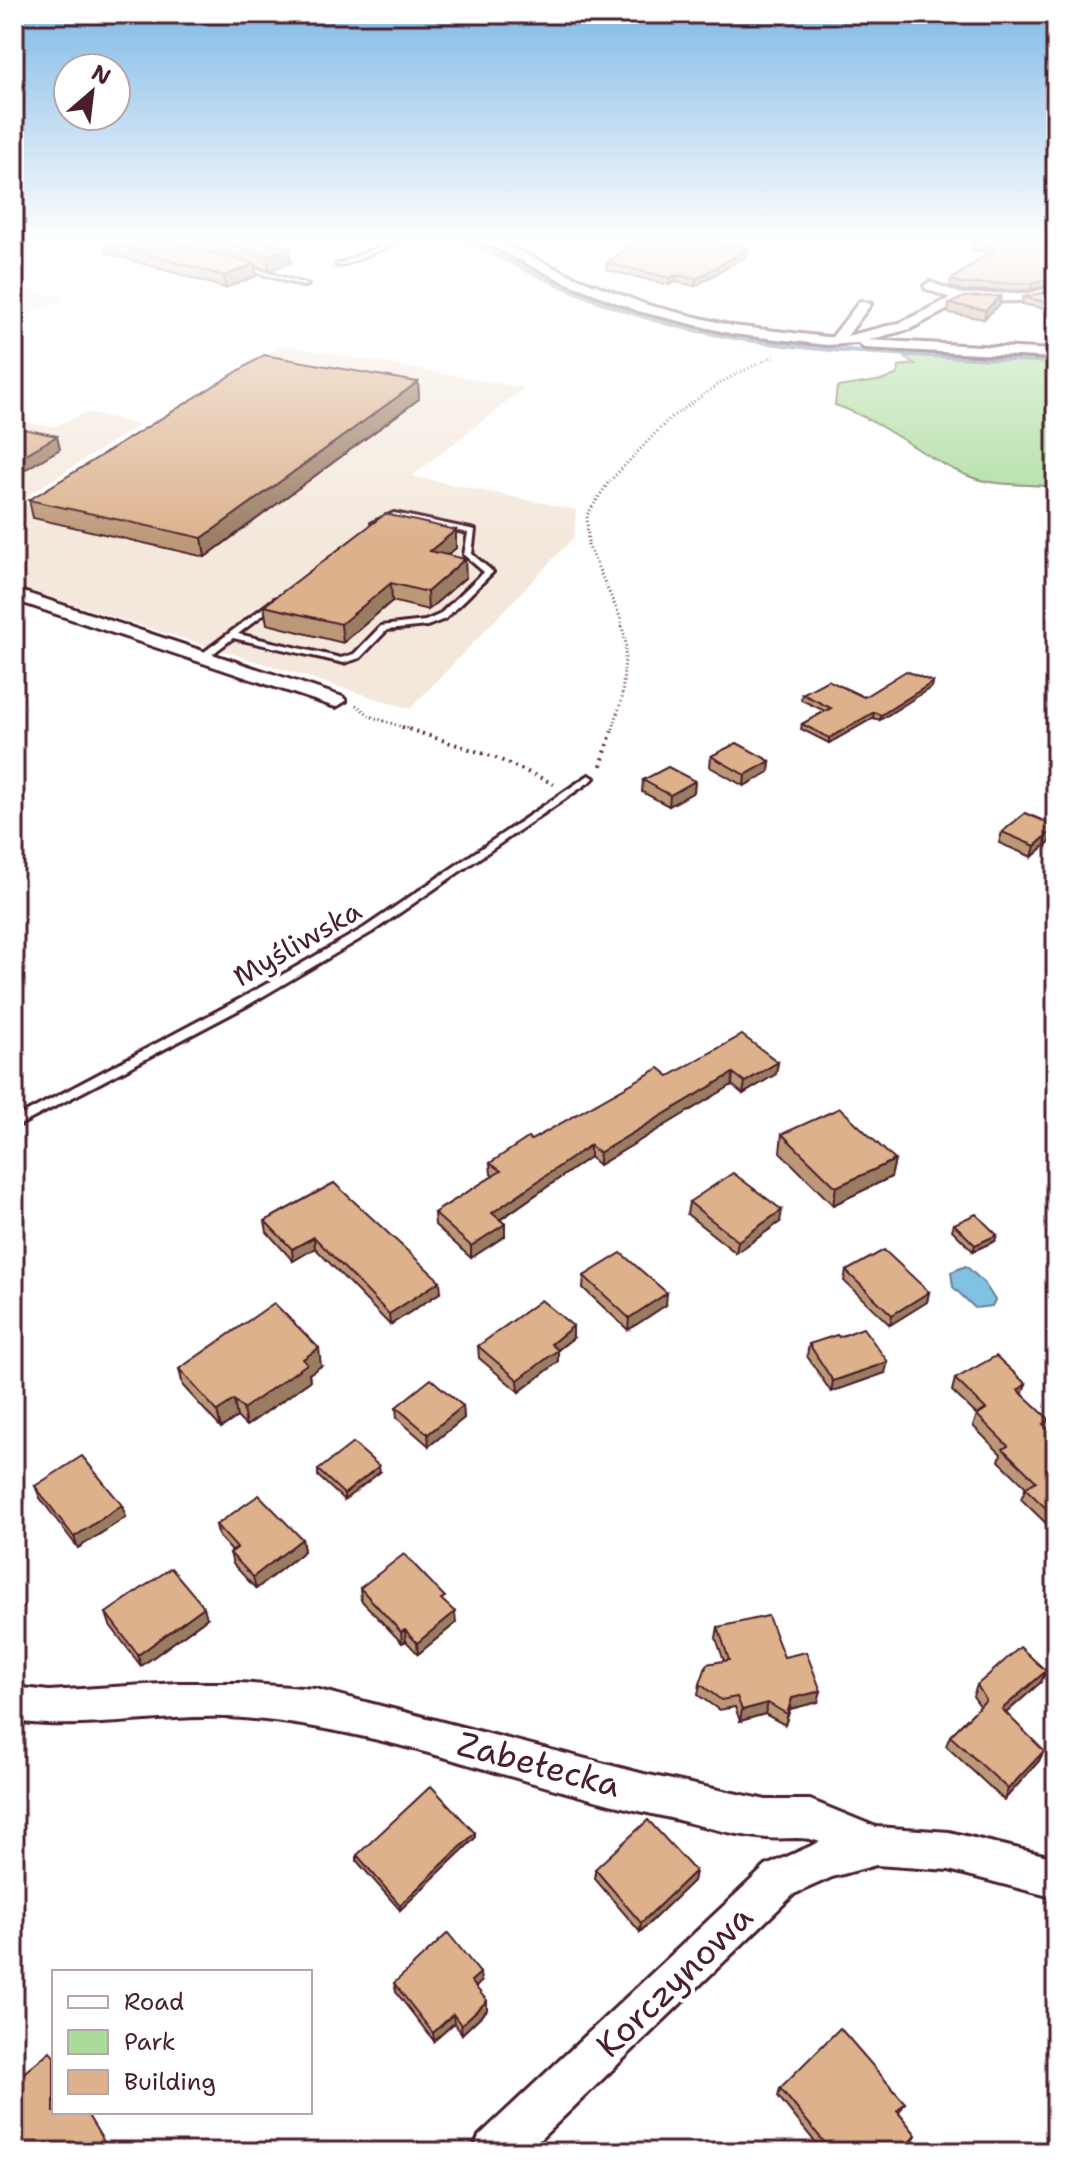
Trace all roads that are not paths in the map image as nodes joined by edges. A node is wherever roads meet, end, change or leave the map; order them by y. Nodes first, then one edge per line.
1 (844, 341) edge
2 (1056, 354) edge
3 (371, 527) edge
4 (14, 594) edge
5 (282, 595) edge
6 (232, 635) junction
7 (203, 657) junction
8 (336, 701) road end
9 (589, 778) road end
10 (14, 1124) edge
11 (14, 1704) edge
12 (876, 1846) junction
13 (1056, 1878) edge
14 (495, 2152) edge

1 - 2 street
3 - 6 lane
4 - 7 street
5 - 6 lane
6 - 7 lane
7 - 8 street
9 - 10 lane, Myśliwska
11 - 12 street, Zabełecka
12 - 13 street, Zabełecka
12 - 14 street, Korczynowa

